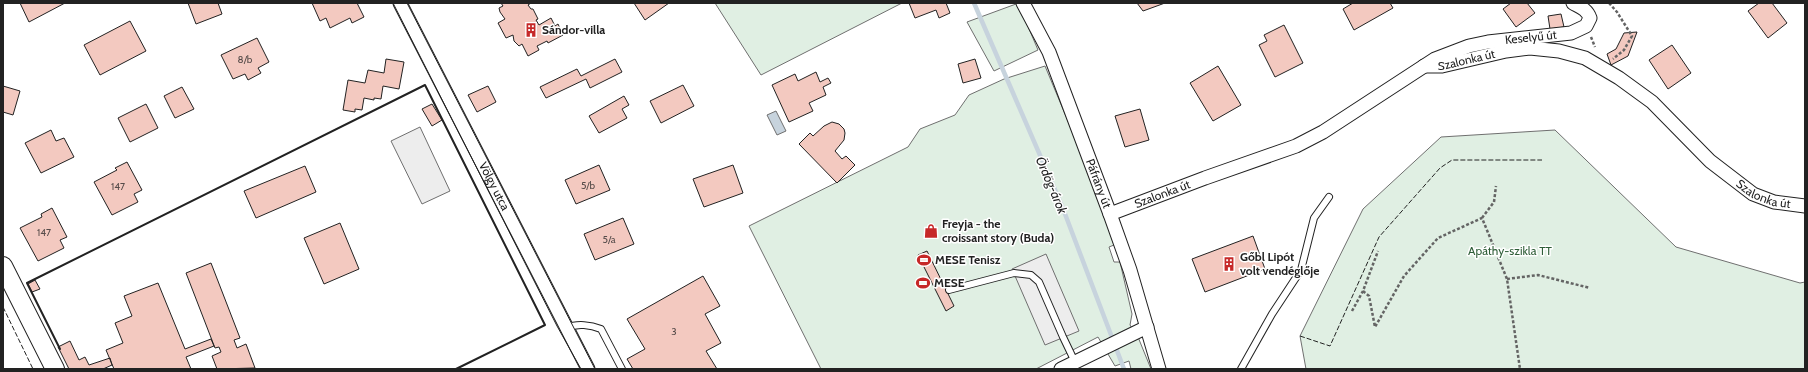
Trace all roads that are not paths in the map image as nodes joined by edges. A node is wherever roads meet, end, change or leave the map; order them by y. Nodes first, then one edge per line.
1 (400, 3) edge
2 (1023, 3) edge
3 (1572, 3) edge
4 (1422, 66) junction
5 (1329, 197) dead end
6 (1805, 206) edge
7 (1110, 214) junction
8 (3, 266) edge
9 (949, 290) dead end
10 (1147, 327) junction
11 (566, 328) junction
12 (1068, 366) edge
13 (54, 369) edge
14 (588, 369) edge
15 (622, 369) edge
16 (1159, 369) edge
17 (1241, 369) edge

1 - 11 street, Völgy utca
2 - 7 street, Páfrány út
3 - 4 street, Keselyű út
4 - 6 street, Szalonka út
4 - 7 street, Szalonka út
5 - 17 lane
7 - 10 street, Páfrány út
8 - 13 main road
9 - 12 lane
10 - 12 street
10 - 16 street, Páfrány út
11 - 14 street, Völgy utca
11 - 15 lane

